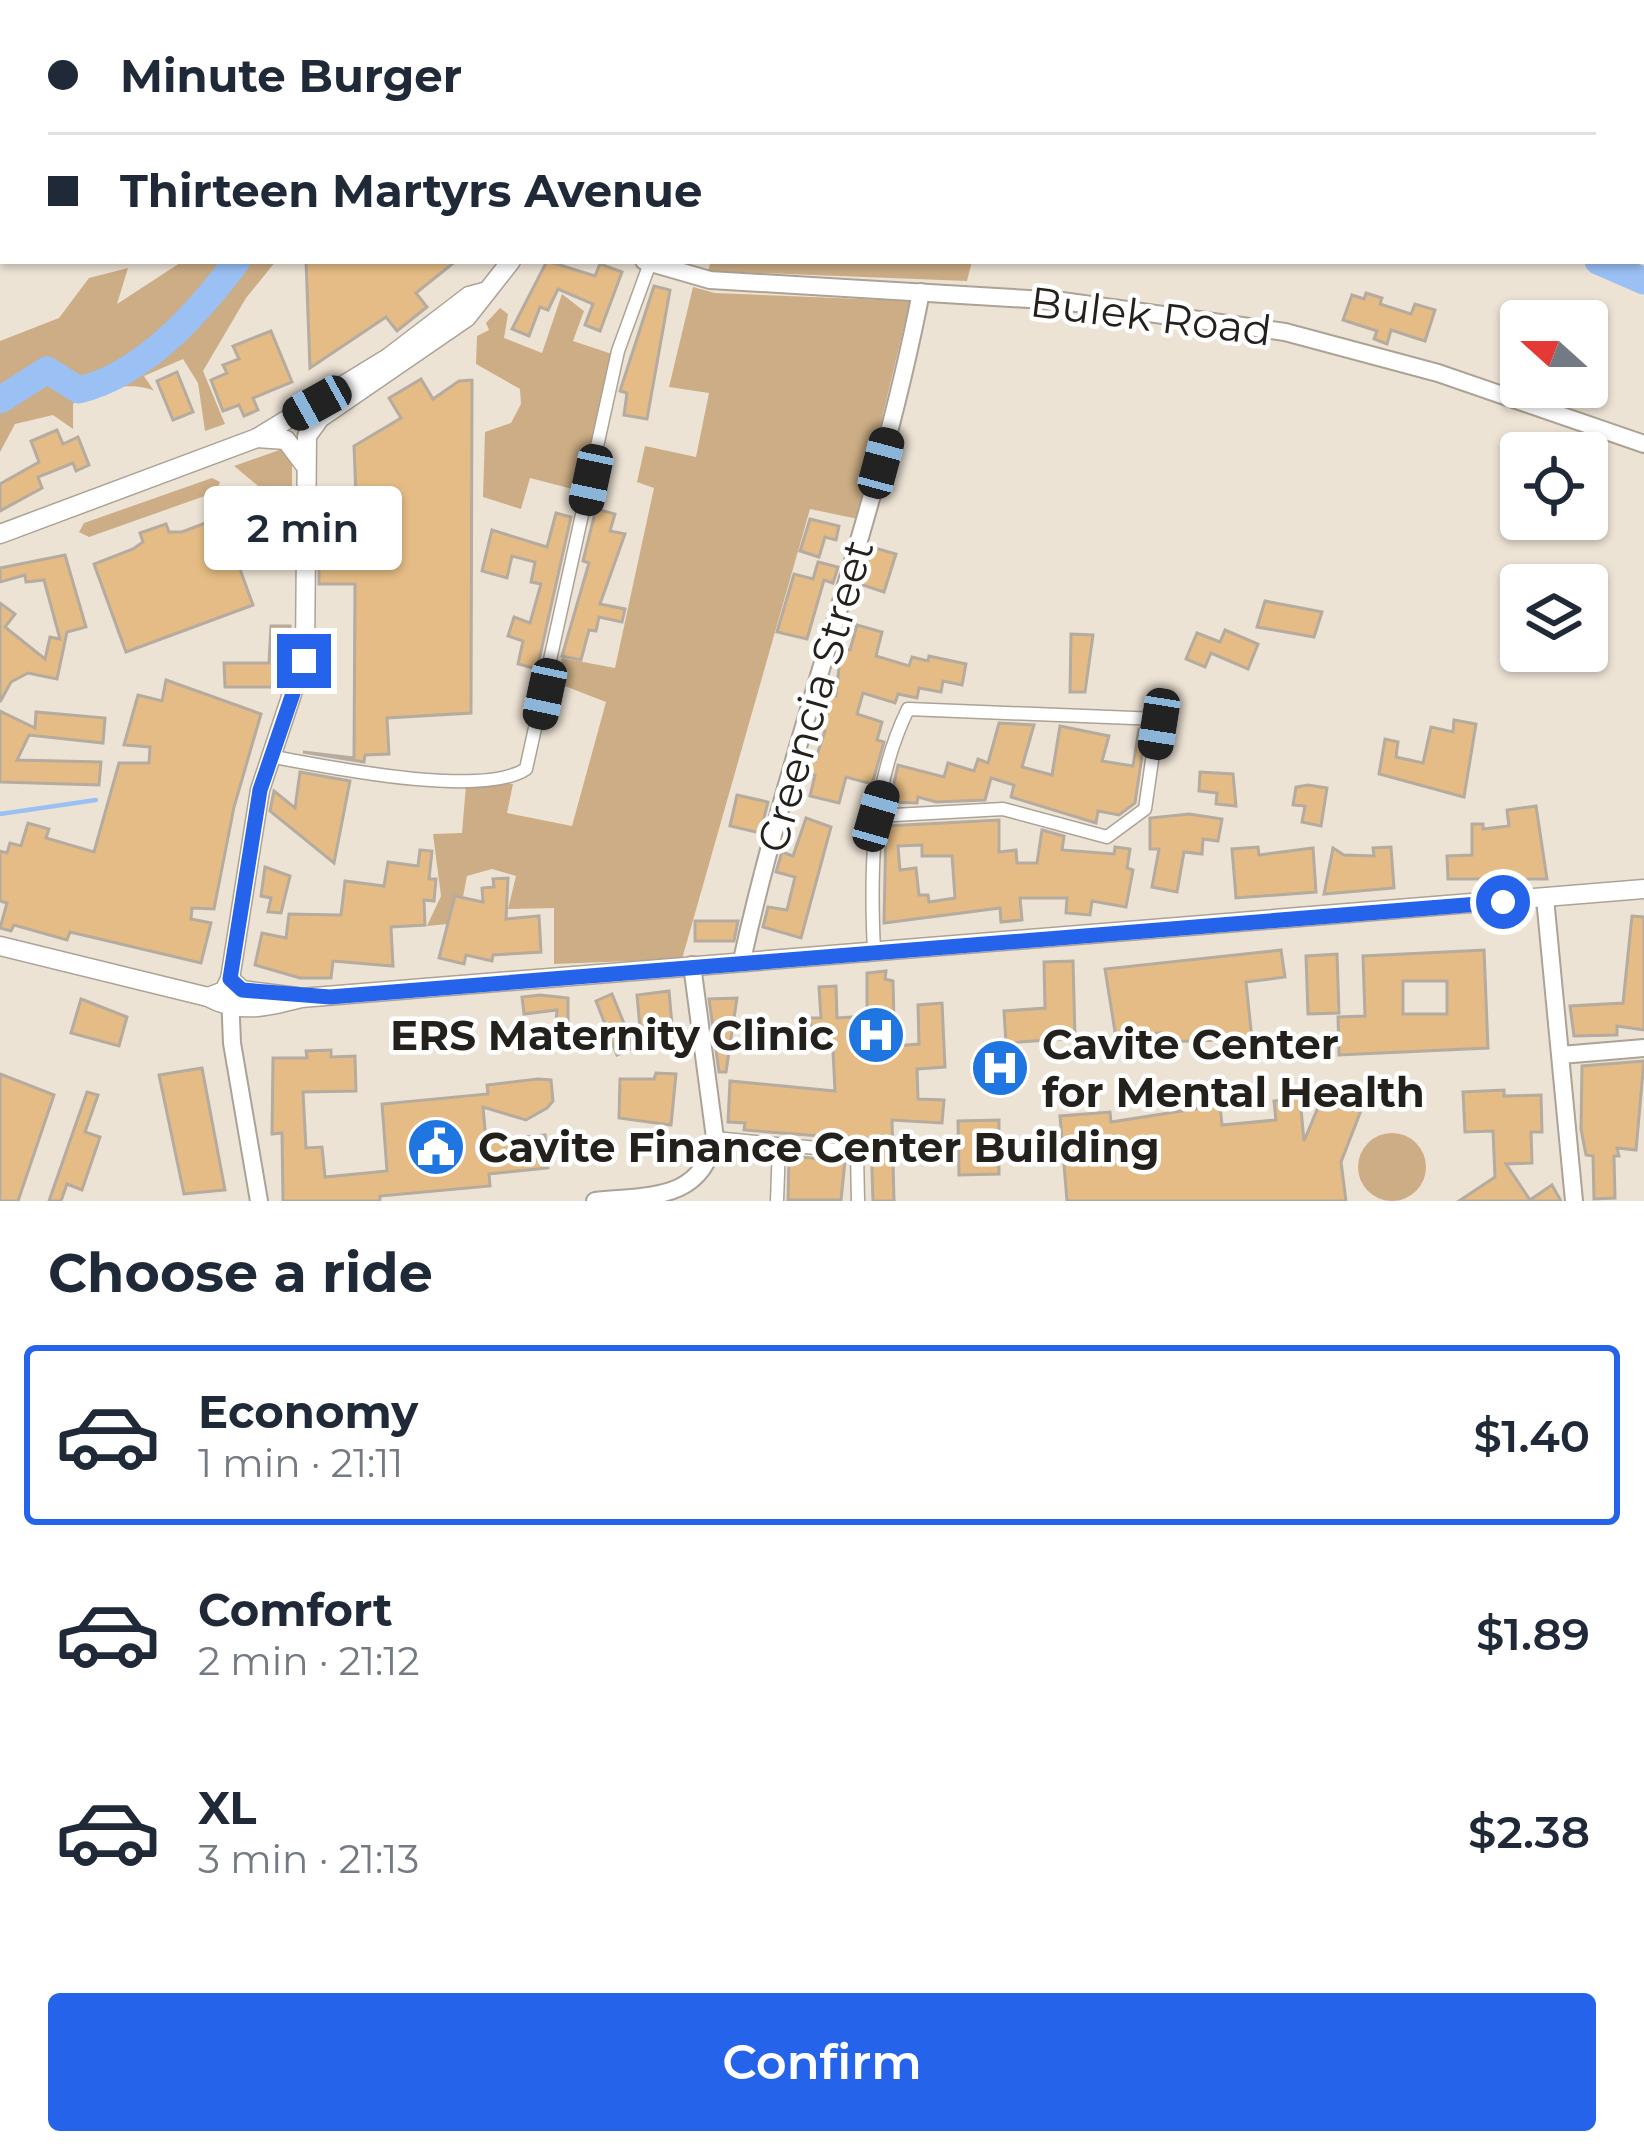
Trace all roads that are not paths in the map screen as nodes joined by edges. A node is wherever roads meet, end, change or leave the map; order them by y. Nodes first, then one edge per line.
1 (508, 264) edge
2 (646, 264) edge
3 (654, 264) edge
4 (484, 292) junction
5 (921, 292) junction
6 (256, 438) junction
7 (1644, 443) edge
8 (304, 464) junction
9 (0, 534) edge
10 (269, 756) junction
11 (876, 816) junction
12 (1644, 889) edge
13 (1545, 898) junction
14 (0, 946) edge
15 (874, 951) junction
16 (742, 961) junction
17 (692, 965) junction
18 (230, 979) junction
19 (208, 997) junction
20 (301, 998) junction
21 (229, 1009) junction
22 (1644, 1048) edge
23 (1561, 1055) junction
24 (715, 1138) junction
25 (779, 1145) junction
26 (260, 1201) edge
27 (595, 1201) edge
28 (777, 1201) edge
29 (858, 1201) edge
30 (1574, 1201) edge

1 - 4 main road
2 - 10 street
3 - 5 main road, Bulek Road
4 - 6 main road
4 - 8 main road
5 - 7 main road, Bulek Road
5 - 16 main road, Creencia Street
6 - 8 main road
6 - 9 main road
8 - 10 main road
10 - 18 main road
11 - 11 street
11 - 15 street
12 - 13 main road
13 - 15 main road
13 - 23 main road
14 - 19 main road
15 - 16 main road
16 - 17 main road
17 - 20 main road
17 - 24 main road
18 - 19 main road
18 - 20 main road
18 - 21 main road
19 - 21 main road
20 - 21 main road
21 - 26 main road
22 - 23 main road
23 - 30 main road
24 - 25 street
24 - 27 main road
25 - 28 street
25 - 29 street

